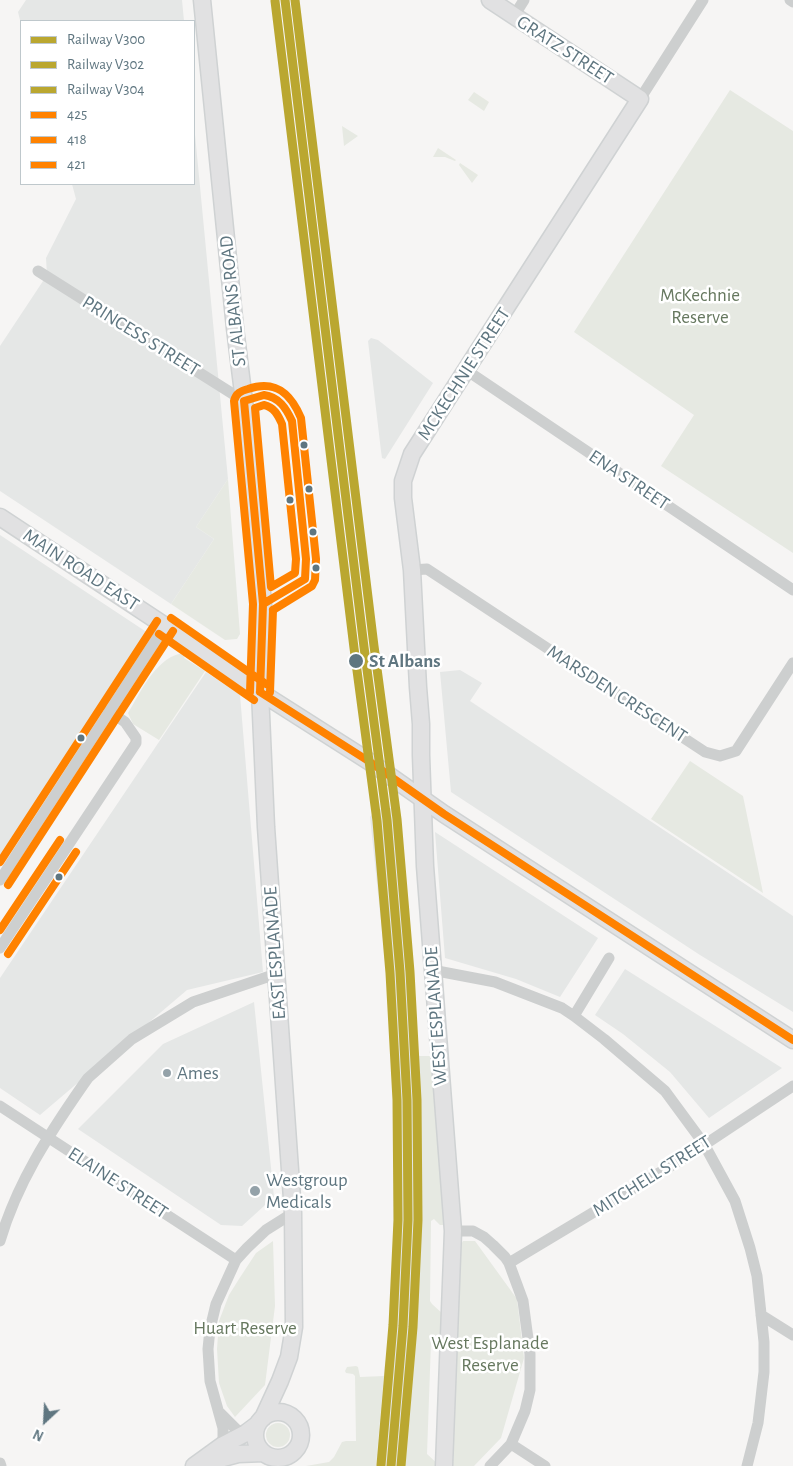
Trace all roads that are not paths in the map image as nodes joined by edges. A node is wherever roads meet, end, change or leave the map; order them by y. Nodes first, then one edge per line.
1 (202, 0) edge
2 (490, 0) edge
3 (524, 0) edge
4 (703, 0) edge
5 (514, 16) junction
6 (640, 99) junction
7 (38, 271) dead end
8 (466, 370) junction
9 (244, 401) junction
10 (0, 518) edge
11 (412, 570) junction
12 (793, 590) edge
13 (165, 626) junction
14 (793, 663) edge
15 (260, 692) junction
16 (109, 711) junction
17 (423, 800) junction
18 (0, 880) edge
19 (0, 948) edge
20 (610, 958) dead end
21 (432, 970) junction
22 (276, 974) junction
23 (574, 1016) junction
24 (793, 1040) edge
25 (793, 1086) edge
26 (0, 1106) edge
27 (47, 1137) junction
28 (704, 1144) junction
29 (293, 1214) junction
30 (453, 1231) junction
31 (0, 1240) edge
32 (236, 1260) junction
33 (509, 1264) junction
34 (761, 1315) junction
35 (793, 1335) edge
36 (280, 1381) junction
37 (219, 1412) junction
38 (294, 1419) junction
39 (260, 1421) junction
40 (242, 1435) junction
41 (511, 1444) junction
42 (223, 1445) junction
43 (297, 1448) junction
44 (269, 1458) edge
45 (195, 1466) edge
46 (292, 1466) edge
47 (444, 1466) edge
48 (490, 1466) edge
49 (545, 1466) edge
50 (747, 1466) edge

1 - 9 street, ST ALBANS ROAD
2 - 5 street, GRATZ STREET
3 - 5 street
4 - 6 street, MCKECHNIE STREET
5 - 6 street, GRATZ STREET
6 - 8 street, MCKECHNIE STREET
7 - 9 street, PRINCESS STREET
8 - 11 street, MCKECHNIE STREET
8 - 12 street, ENA STREET
9 - 15 street, ST ALBANS ROAD
10 - 13 street, MAIN ROAD EAST
11 - 14 street, MARSDEN CRESCENT
11 - 17 street, MCKECHNIE STREET
13 - 15 street, MAIN ROAD EAST
13 - 16 street
15 - 17 street, MAIN ROAD EAST
15 - 22 street, EAST ESPLANADE
16 - 18 street
16 - 19 street
17 - 21 street, WEST ESPLANADE
17 - 24 street, MAIN ROAD EAST
20 - 23 street
21 - 23 street
21 - 30 street, WEST ESPLANADE
22 - 27 street
22 - 29 street, EAST ESPLANADE
23 - 28 street
25 - 28 street, MITCHELL STREET
26 - 27 street, ELAINE STREET
27 - 31 street
27 - 32 street, ELAINE STREET
28 - 33 street, MITCHELL STREET
28 - 34 street
29 - 32 street
29 - 36 street, EAST ESPLANADE
30 - 33 street
30 - 47 street, WEST ESPLANADE
32 - 37 street
33 - 41 street
34 - 35 street
34 - 50 street
36 - 38 street
36 - 39 street, EAST ESPLANADE
37 - 40 street
37 - 42 street
38 - 39 street
38 - 43 street
39 - 40 street
39 - 44 street
40 - 42 street
41 - 48 street
41 - 49 street
42 - 45 street
43 - 44 street
43 - 46 street
44 - 45 street

